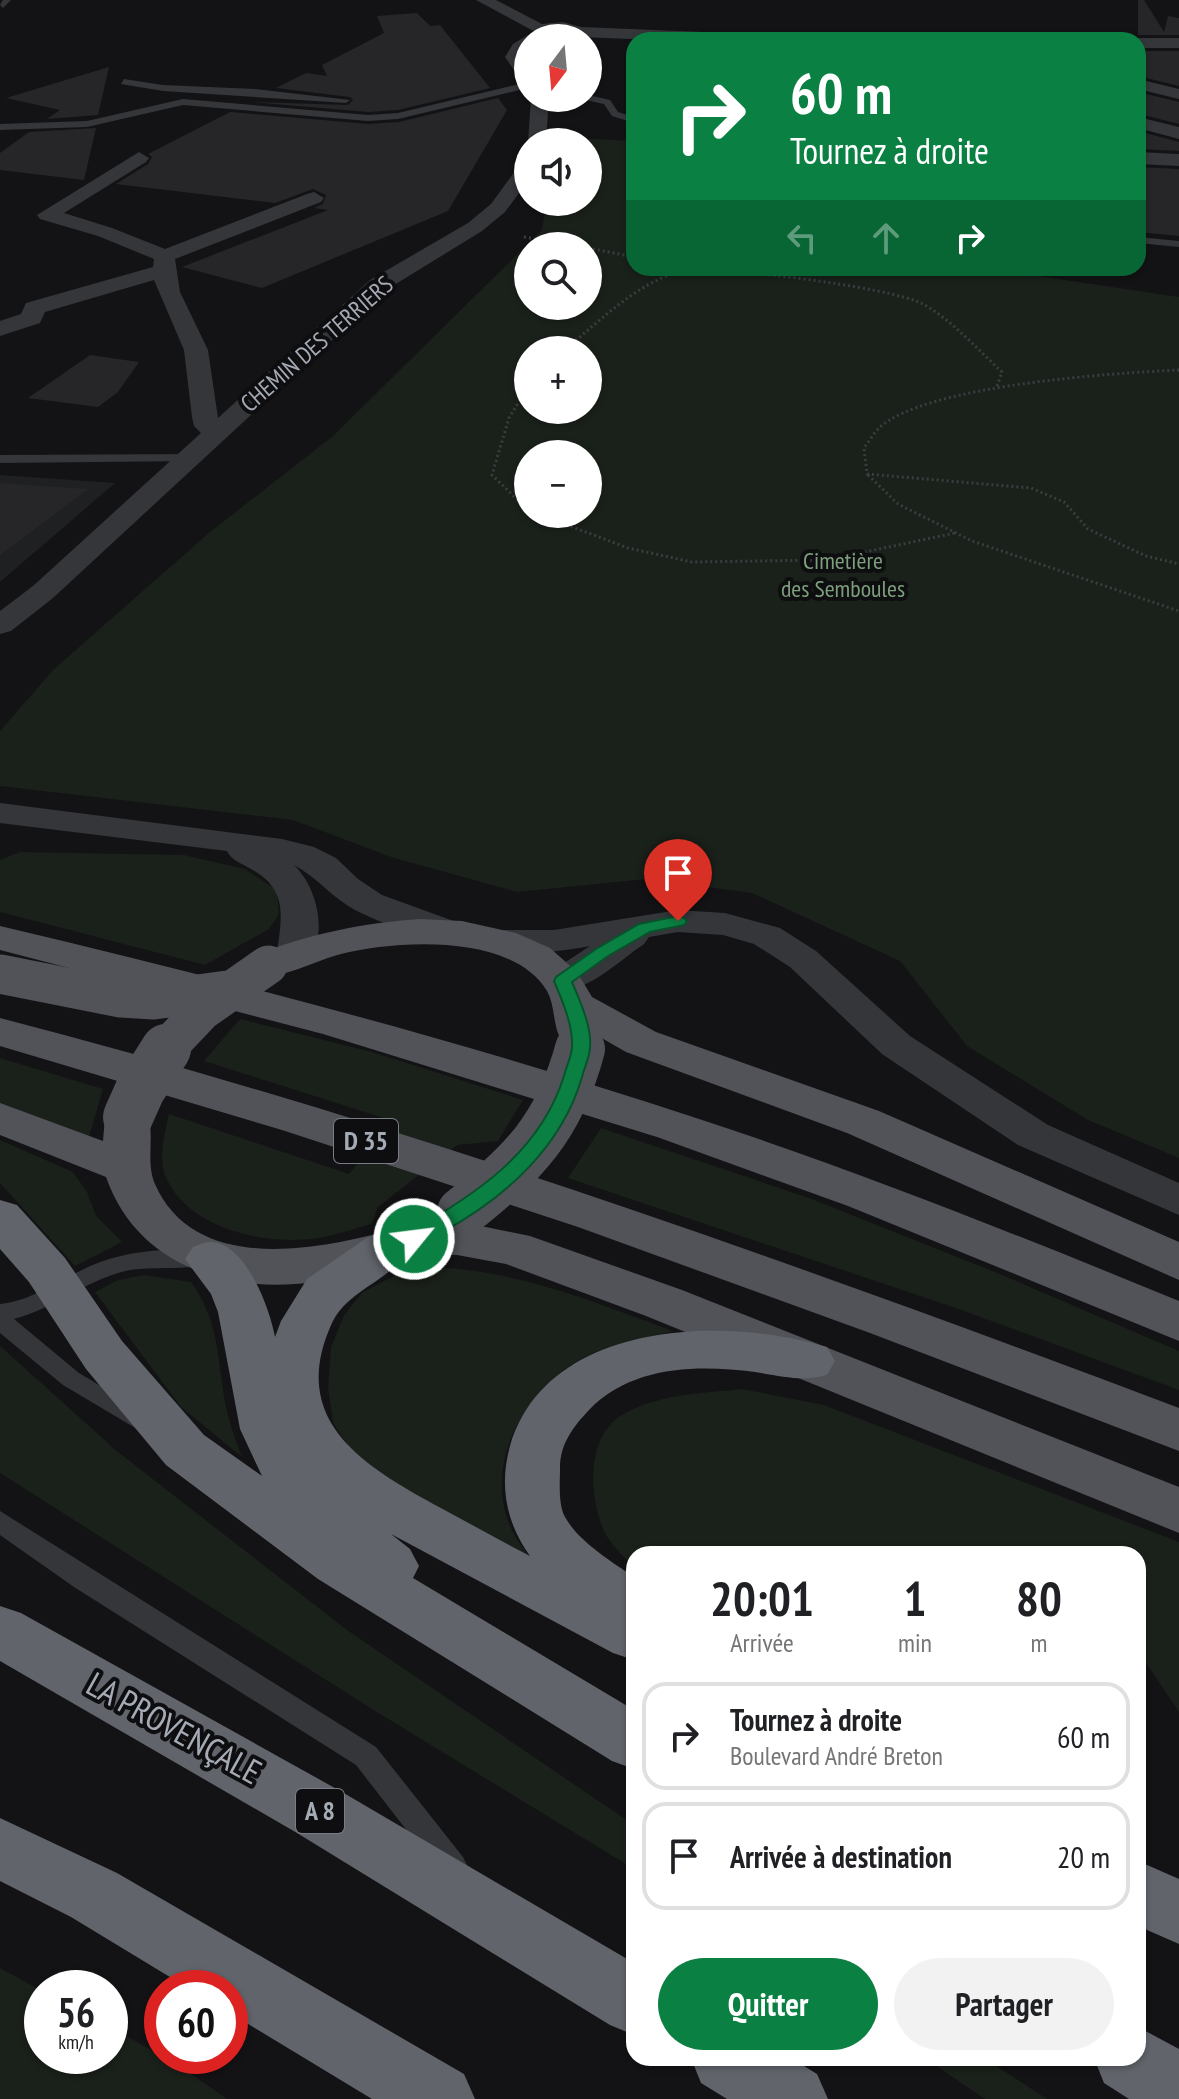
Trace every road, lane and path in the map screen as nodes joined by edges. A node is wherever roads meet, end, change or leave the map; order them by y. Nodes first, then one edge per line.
1 (484, 0) edge
2 (513, 17) junction
3 (521, 24) edge
4 (543, 24) edge
5 (602, 36) edge
6 (626, 36) edge
7 (1179, 42) edge
8 (1146, 43) edge
9 (124, 82) dead end
10 (1146, 86) edge
11 (514, 88) edge
12 (1179, 94) edge
13 (288, 96) junction
14 (346, 100) dead end
15 (602, 101) edge
16 (267, 109) junction
17 (626, 117) edge
18 (1146, 124) edge
19 (0, 127) edge
20 (1179, 133) edge
21 (139, 158) dead end
22 (1146, 158) edge
23 (1179, 160) edge
24 (514, 186) edge
25 (314, 198) dead end
26 (1146, 241) edge
27 (1179, 244) edge
28 (602, 251) edge
29 (626, 255) edge
30 (163, 264) junction
31 (668, 276) edge
32 (774, 276) edge
33 (0, 329) edge
34 (582, 336) edge
35 (1179, 370) edge
36 (995, 390) junction
37 (514, 405) edge
38 (217, 432) junction
39 (192, 457) junction
40 (0, 459) edge
41 (867, 474) junction
42 (514, 496) edge
43 (575, 528) edge
44 (955, 533) junction
45 (1179, 564) edge
46 (1179, 611) edge
47 (0, 625) edge
48 (0, 813) edge
49 (178, 834) junction
50 (645, 928) junction
51 (446, 931) junction
52 (0, 938) edge
53 (499, 941) junction
54 (282, 959) junction
55 (0, 974) edge
56 (227, 990) junction
57 (572, 1011) junction
58 (0, 1032) edge
59 (0, 1118) edge
60 (124, 1167) junction
61 (1179, 1200) edge
62 (0, 1217) edge
63 (399, 1244) junction
64 (210, 1259) junction
65 (1179, 1262) edge
66 (61, 1291) junction
67 (0, 1312) edge
68 (0, 1320) edge
69 (1179, 1322) edge
70 (809, 1361) junction
71 (1179, 1430) edge
72 (185, 1450) junction
73 (1179, 1511) edge
74 (0, 1521) edge
75 (626, 1602) edge
76 (0, 1631) edge
77 (626, 1631) edge
78 (516, 1668) junction
79 (626, 1737) edge
80 (0, 1848) edge
81 (1146, 1896) edge
82 (485, 1908) junction
83 (1179, 1913) edge
84 (626, 1996) edge
85 (739, 2066) edge
86 (1142, 2066) edge
87 (1179, 2090) edge
88 (439, 2099) edge
89 (792, 2099) edge

1 - 2 street
2 - 3 street
2 - 4 street
5 - 6 street
7 - 8 street
9 - 13 lane
10 - 12 street
11 - 16 lane
13 - 14 lane
13 - 16 lane
15 - 17 lane
16 - 19 lane
18 - 20 street
21 - 30 street
22 - 23 street
24 - 38 street, CHEMIN DES TERRIERS
25 - 30 street
26 - 27 lane
28 - 29 path
30 - 33 street
30 - 38 street, CHEMIN DES TERRIERS
31 - 34 path
32 - 36 path
35 - 36 path
36 - 41 path
37 - 42 path
38 - 39 street, CHEMIN DES TERRIERS
39 - 40 lane
39 - 47 street, CHEMIN DES TERRIERS
41 - 44 path
41 - 45 path
43 - 44 path
44 - 46 path
48 - 49 street
49 - 51 street
49 - 54 street
50 - 53 street
50 - 57 street
50 - 61 street
51 - 53 main road
51 - 54 main road
52 - 69 main road
53 - 57 main road
54 - 56 main road, bridge
55 - 56 main road, bridge
56 - 60 main road, bridge
57 - 63 main road, bridge
57 - 65 main road
58 - 71 main road, D 35
59 - 60 main road
60 - 64 main road
62 - 66 highway
63 - 64 main road
63 - 70 main road
63 - 77 highway
64 - 66 lane
64 - 78 highway
66 - 67 lane
66 - 72 highway
68 - 72 lane
70 - 73 main road
70 - 75 highway
72 - 78 highway
74 - 82 lane
76 - 82 highway, LA PROVENÇALE / A 8
78 - 79 highway
80 - 88 highway
81 - 83 highway
82 - 84 highway, LA PROVENÇALE / A 8
85 - 89 highway
86 - 87 highway

